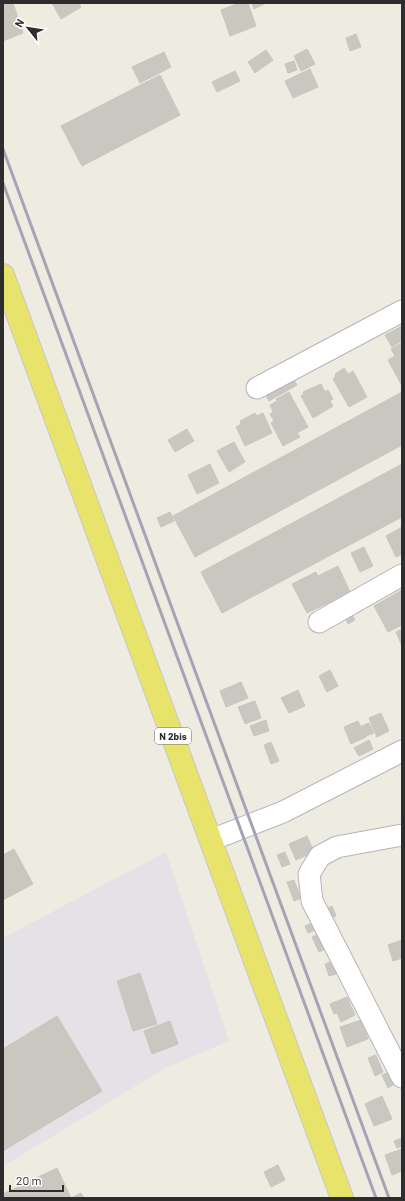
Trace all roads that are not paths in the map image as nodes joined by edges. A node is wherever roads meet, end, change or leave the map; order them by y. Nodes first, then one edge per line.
1 (3, 275) edge
2 (402, 311) edge
3 (257, 388) dead end
4 (402, 575) edge
5 (319, 622) dead end
6 (402, 751) edge
7 (402, 835) edge
8 (211, 840) junction
9 (402, 1077) edge
10 (342, 1198) edge

1 - 8 main road, N 2bis
2 - 3 street
4 - 5 street
6 - 8 street
7 - 9 street
8 - 10 main road, N 2bis

